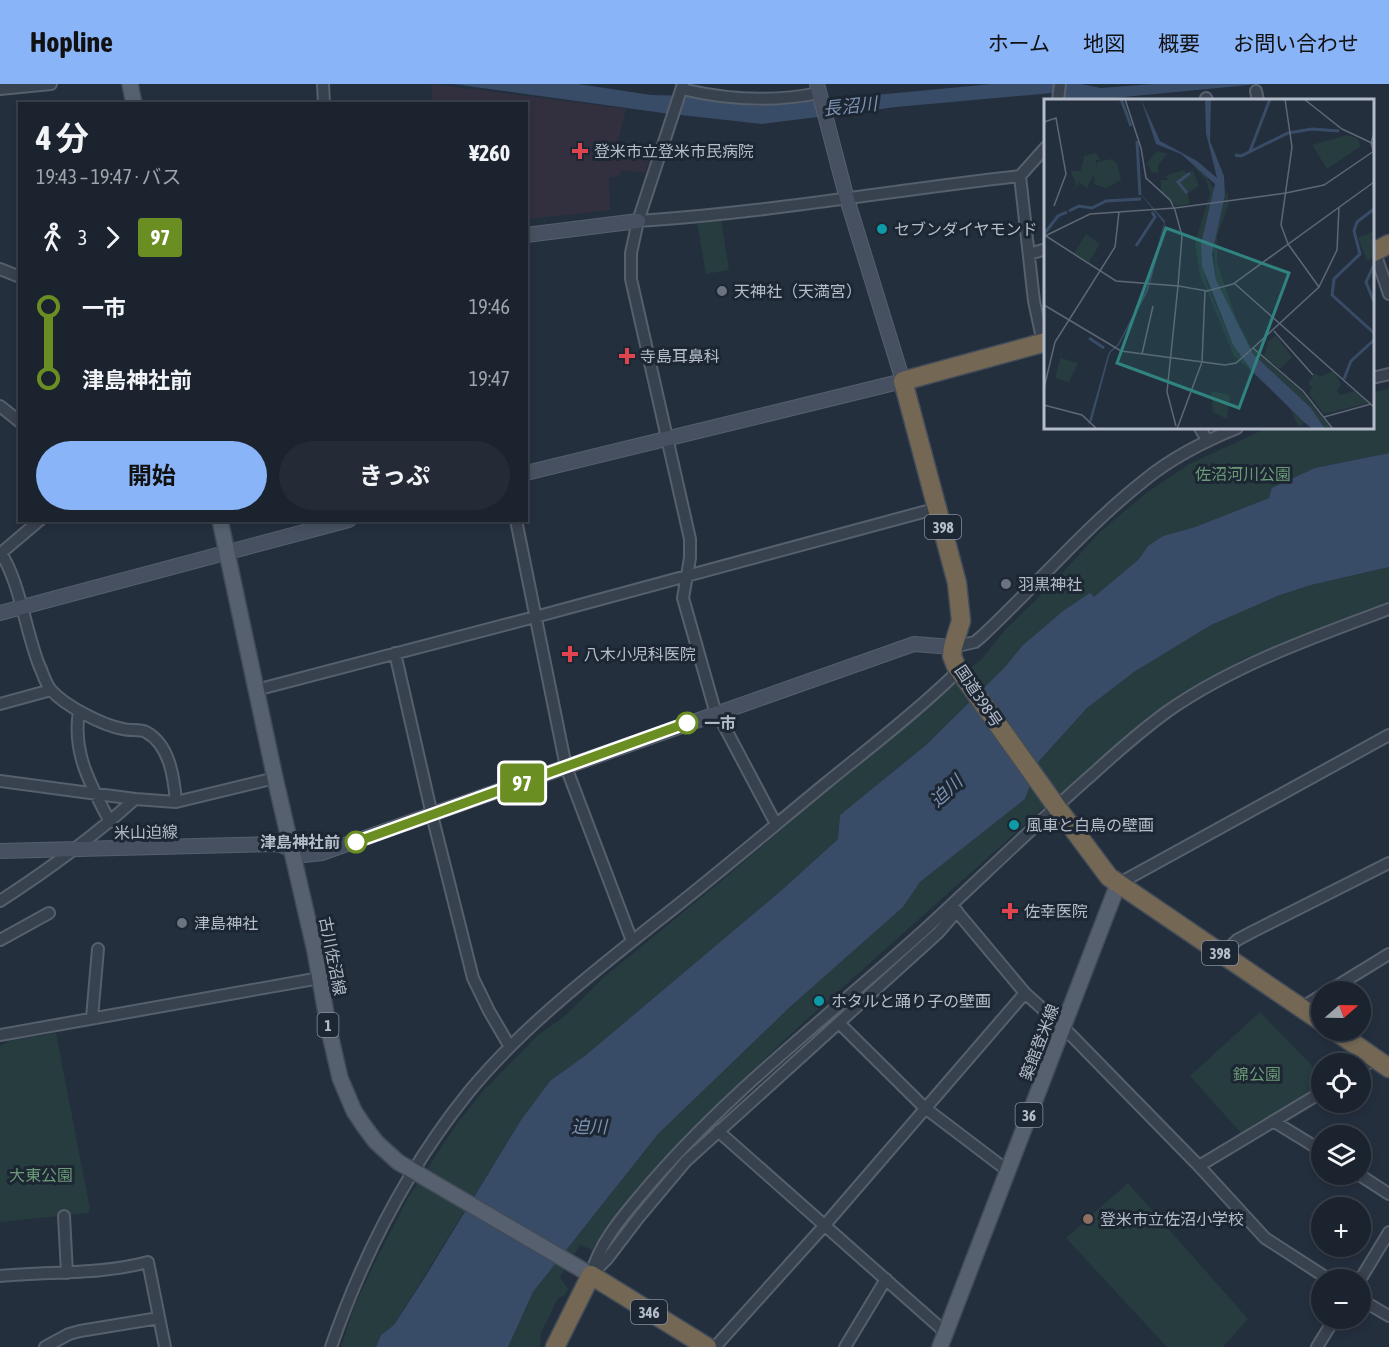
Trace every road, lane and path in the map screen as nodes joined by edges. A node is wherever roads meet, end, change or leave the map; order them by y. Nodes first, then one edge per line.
1 (51, 84) edge
2 (130, 84) edge
3 (323, 84) edge
4 (1060, 84) edge
5 (682, 88) edge
6 (0, 89) edge
7 (819, 91) edge
8 (1058, 99) edge
9 (134, 102) edge
10 (324, 102) edge
11 (1044, 149) edge
12 (1020, 176) junction
13 (847, 199) junction
14 (638, 221) junction
15 (528, 235) edge
16 (1044, 250) edge
17 (1379, 250) edge
18 (1029, 254) junction
19 (0, 269) edge
20 (18, 276) edge
21 (1389, 294) edge
22 (1044, 343) edge
23 (1389, 374) edge
24 (1374, 378) edge
25 (903, 381) junction
26 (0, 406) edge
27 (18, 420) edge
28 (1201, 429) edge
29 (1234, 429) edge
30 (667, 438) junction
31 (1207, 440) junction
32 (528, 473) edge
33 (938, 508) junction
34 (38, 522) edge
35 (220, 522) edge
36 (342, 522) edge
37 (516, 522) edge
38 (1, 552) edge
39 (227, 553) junction
40 (687, 576) junction
41 (21, 608) junction
42 (1389, 609) edge
43 (0, 614) edge
44 (535, 617) junction
45 (959, 646) junction
46 (395, 653) junction
47 (962, 674) junction
48 (51, 690) junction
49 (256, 690) junction
50 (0, 704) edge
51 (79, 711) junction
52 (717, 712) junction
53 (1389, 735) edge
54 (566, 767) junction
55 (275, 778) junction
56 (0, 781) edge
57 (95, 794) junction
58 (135, 799) junction
59 (176, 802) junction
60 (1056, 806) junction
61 (432, 815) junction
62 (110, 822) junction
63 (776, 824) junction
64 (74, 849) junction
65 (292, 850) junction
66 (0, 851) edge
67 (1389, 863) edge
68 (1118, 884) junction
69 (0, 901) edge
70 (954, 907) junction
71 (49, 913) dead end
72 (0, 940) edge
73 (632, 941) junction
74 (98, 949) dead end
75 (1223, 954) junction
76 (1389, 954) edge
77 (320, 978) junction
78 (1345, 981) edge
79 (1025, 993) junction
80 (1311, 1002) edge
81 (1301, 1008) junction
82 (1311, 1015) edge
83 (92, 1018) junction
84 (838, 1023) junction
85 (1063, 1028) junction
86 (0, 1035) edge
87 (1347, 1041) edge
88 (510, 1047) junction
89 (1375, 1065) edge
90 (1311, 1099) edge
91 (925, 1108) junction
92 (1273, 1121) junction
93 (718, 1131) junction
94 (1311, 1144) edge
95 (1198, 1166) junction
96 (1008, 1171) junction
97 (414, 1172) junction
98 (1371, 1182) edge
99 (1389, 1194) edge
100 (64, 1216) dead end
101 (824, 1226) junction
102 (1389, 1233) edge
103 (1313, 1269) edge
104 (1367, 1269) edge
105 (586, 1272) junction
106 (68, 1273) junction
107 (0, 1276) edge
108 (886, 1278) junction
109 (1371, 1305) edge
110 (1389, 1316) edge
111 (159, 1318) junction
112 (1328, 1329) edge
113 (945, 1332) junction
114 (45, 1347) edge
115 (165, 1347) edge
116 (331, 1347) edge
117 (555, 1347) edge
118 (707, 1347) edge
119 (715, 1347) edge
120 (845, 1347) edge
121 (940, 1347) edge
122 (1317, 1347) edge

1 - 6 street
2 - 9 main road
3 - 10 street
4 - 8 street
5 - 7 street
5 - 14 street
7 - 13 street
11 - 12 street
12 - 13 street
12 - 18 street
13 - 14 street
13 - 25 street
14 - 15 street
14 - 30 street
16 - 18 street
17 - 21 street
18 - 22 street
19 - 20 street
22 - 25 highway
23 - 24 street
25 - 30 street
25 - 33 highway, 国道398号 / 398
26 - 27 street
28 - 31 street
29 - 31 street
30 - 32 street
30 - 40 street
31 - 45 street
33 - 40 street
33 - 45 highway, 国道398号 / 398
34 - 38 street
35 - 39 main road, 古川佐沼線 / 1
36 - 39 street
37 - 44 street
38 - 41 street
39 - 41 street
39 - 49 main road, 古川佐沼線 / 1
40 - 44 street
40 - 52 street
41 - 43 street
41 - 48 street
42 - 60 street
44 - 46 street
44 - 54 street
45 - 47 highway, 国道398号 / 398
45 - 52 street, 米山迫線
46 - 49 street
46 - 61 street
47 - 60 highway, 国道398号 / 398
47 - 63 street
48 - 50 street
48 - 51 street
49 - 55 main road, 古川佐沼線 / 1
51 - 57 street
51 - 59 street
52 - 54 street, 米山迫線
52 - 63 street
53 - 68 street
54 - 61 street, 米山迫線
54 - 73 street
55 - 59 street
55 - 65 main road, 古川佐沼線 / 1
56 - 57 street
57 - 58 street
57 - 62 street
58 - 59 street
58 - 62 street
60 - 68 highway, 国道398号 / 398
60 - 70 street
61 - 65 street, 米山迫線
61 - 88 street
62 - 64 street
63 - 73 street
64 - 65 street, 米山迫線
64 - 66 street, 米山迫線
64 - 69 street
65 - 77 main road, 古川佐沼線 / 1
67 - 75 street
68 - 75 highway, 国道398号 / 398
68 - 85 main road, 築館登米線 / 36
70 - 79 street
70 - 84 street
70 - 105 street
71 - 72 street
73 - 88 street
74 - 83 street
75 - 81 highway, 国道398号 / 398
76 - 78 street
77 - 83 street
77 - 97 main road, 古川佐沼線 / 1
79 - 85 street
79 - 91 street
80 - 81 street
81 - 82 highway, 国道398号 / 398
83 - 86 street
84 - 91 street
84 - 93 street
85 - 95 street
85 - 96 main road, 築館登米線 / 36
87 - 89 highway
88 - 97 street
90 - 92 street
91 - 96 street
91 - 101 street
92 - 94 street
92 - 95 street
93 - 101 street
93 - 105 street
95 - 103 street
96 - 113 main road, 築館登米線 / 36
97 - 105 main road, 古川佐沼線 / 1
97 - 116 street
98 - 99 street
100 - 106 street
101 - 108 street
101 - 119 street
102 - 104 street
105 - 117 highway
105 - 118 highway, 346
106 - 107 street
106 - 111 street
108 - 113 street
108 - 120 street
109 - 110 street
111 - 114 street
111 - 115 street
112 - 122 street
113 - 121 main road, 築館登米線 / 36

